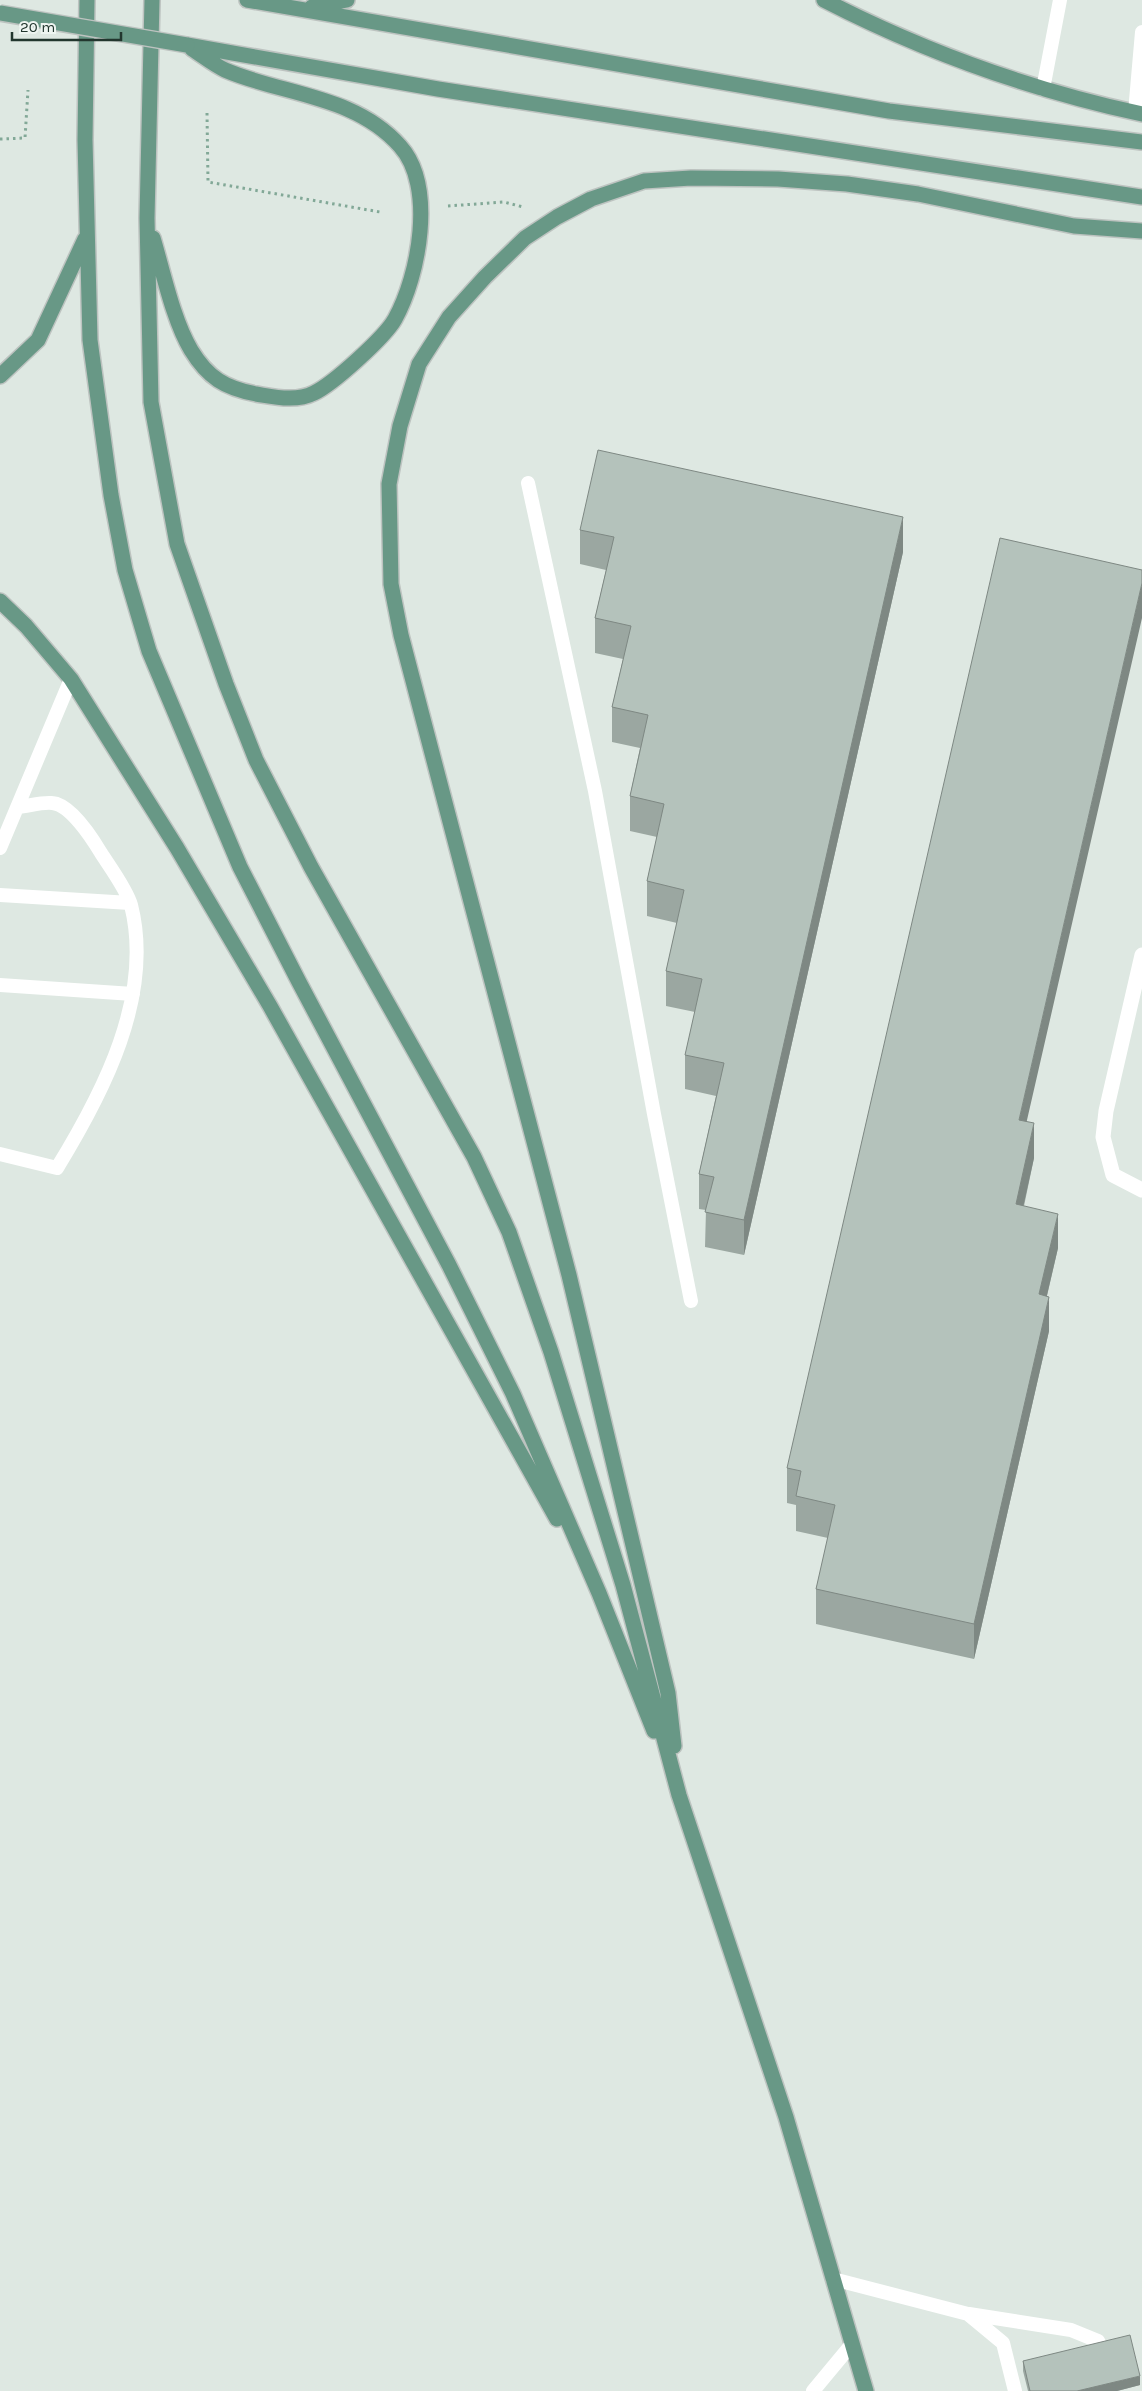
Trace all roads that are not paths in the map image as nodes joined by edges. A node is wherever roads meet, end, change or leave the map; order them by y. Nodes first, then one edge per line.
1 (87, 0) edge
2 (152, 0) edge
3 (247, 0) edge
4 (347, 0) edge
5 (824, 0) edge
6 (1060, 0) edge
7 (302, 9) junction
8 (0, 13) edge
9 (1142, 32) edge
10 (187, 45) junction
11 (1043, 89) junction
12 (1139, 113) edge
13 (1142, 142) edge
14 (1142, 197) edge
15 (148, 218) junction
16 (1142, 231) edge
17 (86, 236) junction
18 (0, 376) edge
19 (528, 483) dead end
20 (0, 601) edge
21 (71, 679) junction
22 (18, 807) junction
23 (0, 848) edge
24 (0, 895) edge
25 (130, 903) junction
26 (1142, 955) edge
27 (0, 985) edge
28 (133, 994) junction
29 (0, 1154) edge
30 (1142, 1190) edge
31 (691, 1301) dead end
32 (599, 1593) junction
33 (679, 1795) junction
34 (833, 2279) junction
35 (968, 2314) junction
36 (852, 2344) junction
37 (1104, 2351) edge
38 (813, 2391) edge
39 (866, 2391) edge
40 (1015, 2391) edge

1 - 17 main road
2 - 15 main road
3 - 7 main road
4 - 7 main road
5 - 11 main road
6 - 11 lane
7 - 13 main road
8 - 10 main road, bridge
9 - 12 lane
10 - 14 main road
10 - 15 main road
11 - 12 main road
15 - 33 main road
16 - 33 main road
17 - 18 main road
17 - 32 main road
19 - 31 lane
20 - 21 main road
21 - 22 lane
21 - 32 main road
22 - 23 lane
22 - 25 lane
24 - 25 lane
25 - 28 lane
26 - 30 street
27 - 28 lane
28 - 29 lane
32 - 33 main road
33 - 34 main road
34 - 35 lane
34 - 36 main road
35 - 37 lane
35 - 40 lane
36 - 38 lane
36 - 39 main road

